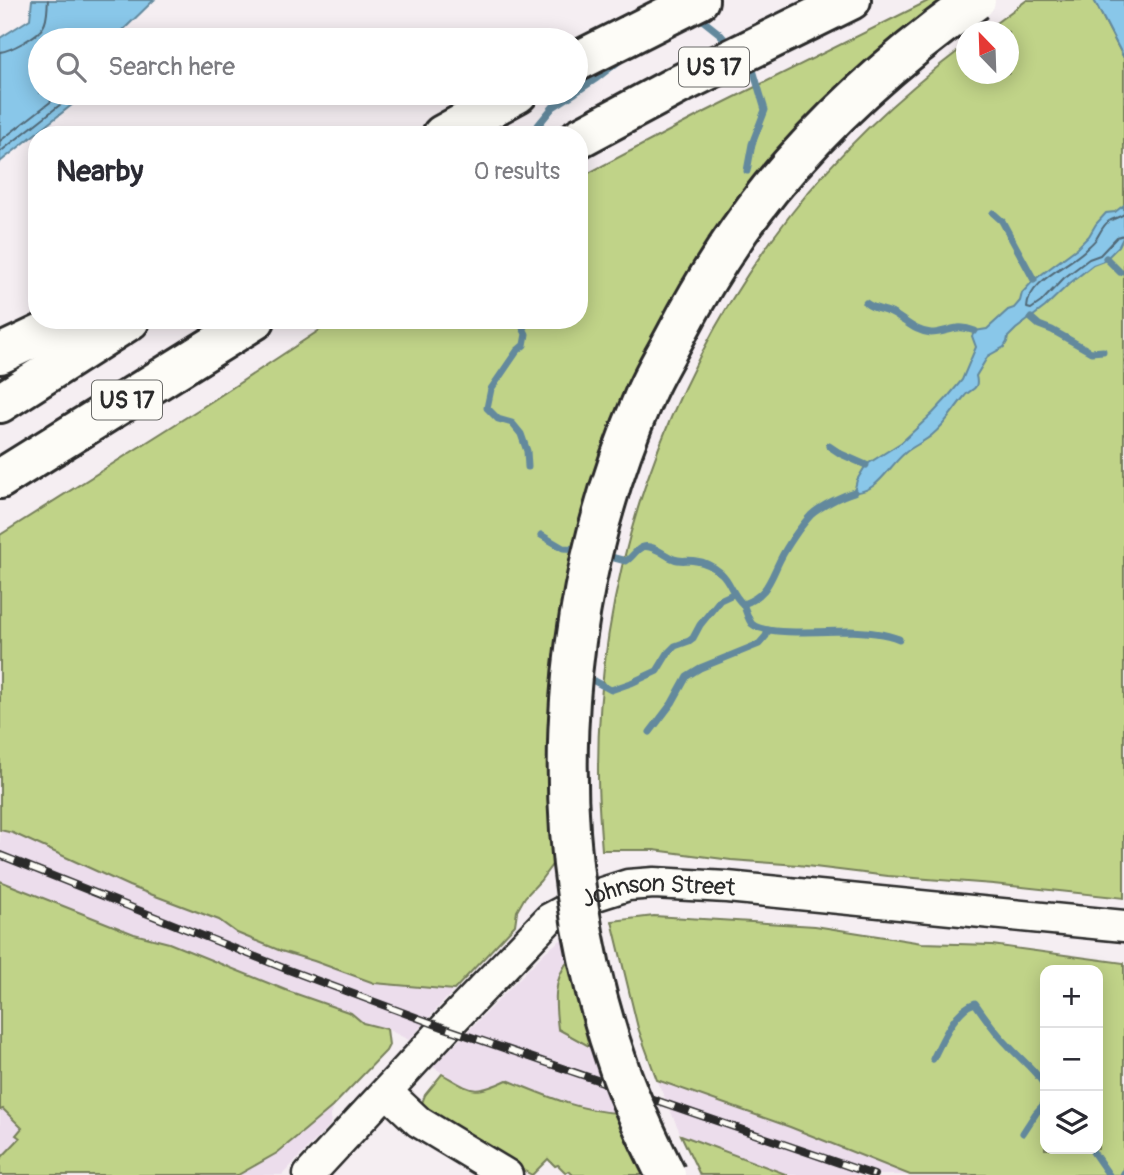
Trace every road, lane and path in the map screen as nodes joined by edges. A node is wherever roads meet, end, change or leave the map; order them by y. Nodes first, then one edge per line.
1 (699, 0) edge
2 (851, 0) edge
3 (976, 0) edge
4 (588, 56) edge
5 (496, 105) edge
6 (458, 126) edge
7 (588, 133) edge
8 (53, 329) edge
9 (116, 329) edge
10 (241, 329) edge
11 (0, 354) edge
12 (0, 403) edge
13 (0, 479) edge
14 (1124, 926) edge
15 (387, 1092) junction
16 (309, 1175) edge
17 (507, 1175) edge
18 (666, 1175) edge

1 - 4 highway, US 17
2 - 7 highway, US 17
3 - 18 highway, bridge
5 - 6 highway
8 - 11 highway
9 - 12 highway, US 17
10 - 13 highway, US 17
14 - 15 street, Johnson Street
15 - 16 street, Johnson Street
15 - 17 street

